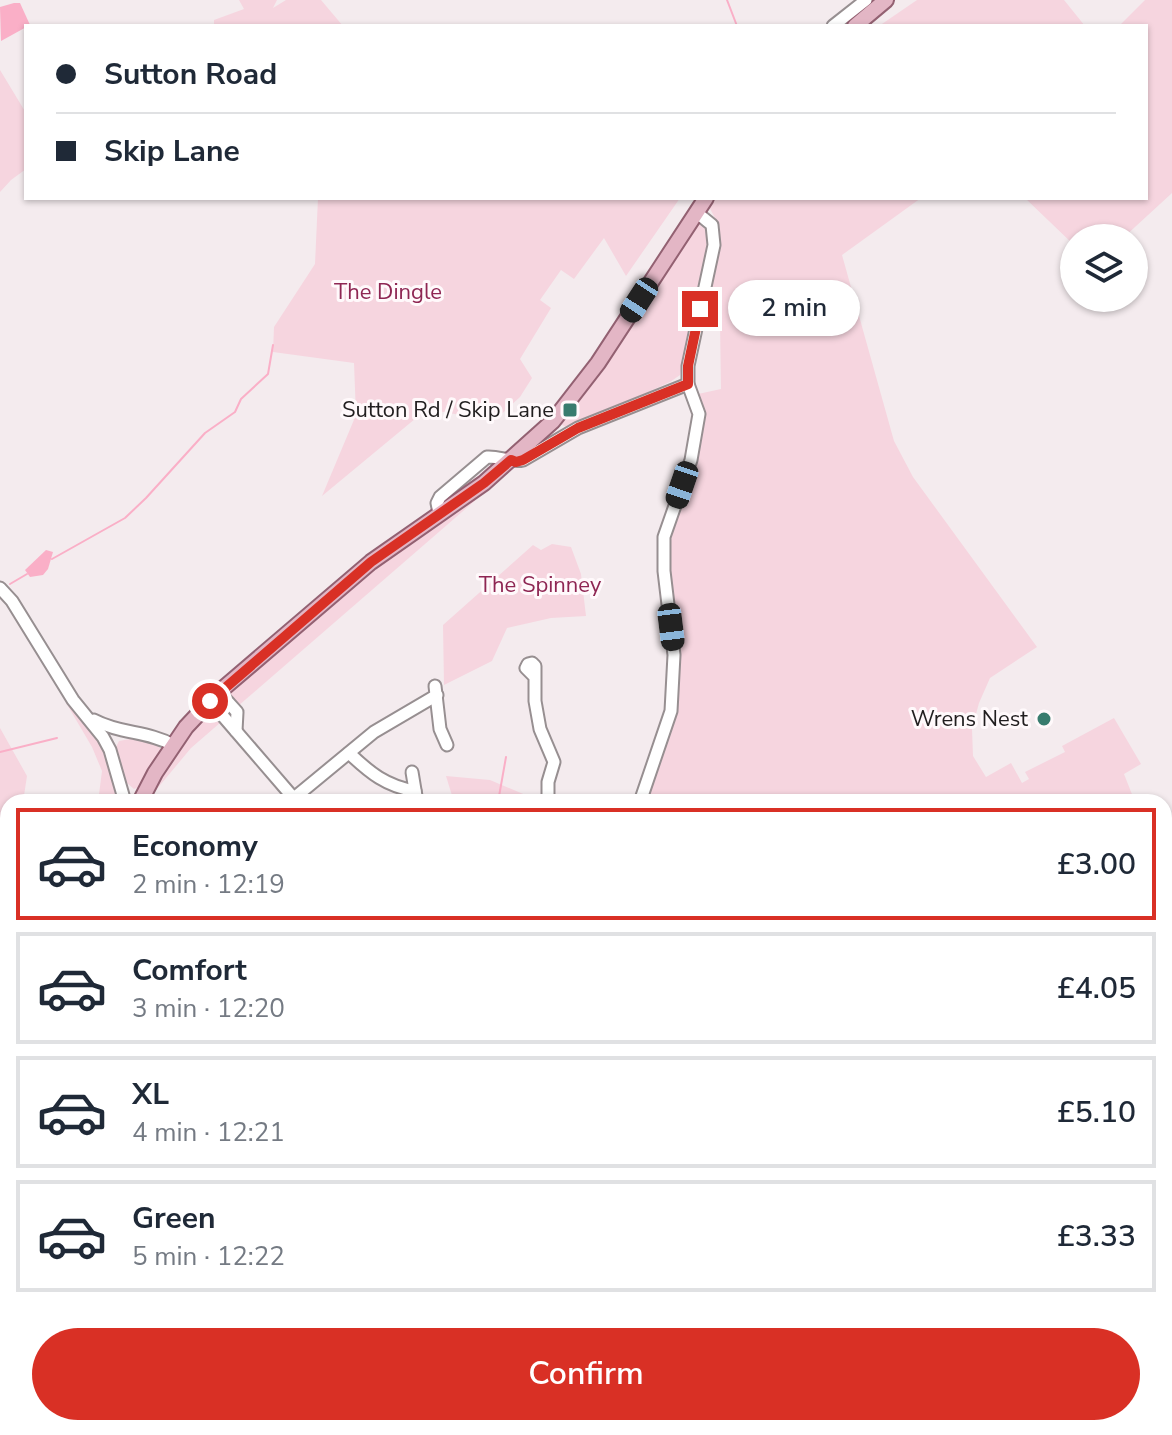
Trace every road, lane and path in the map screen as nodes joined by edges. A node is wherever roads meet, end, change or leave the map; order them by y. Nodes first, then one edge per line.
1 (866, 0) edge
2 (886, 0) edge
3 (836, 24) edge
4 (857, 24) edge
5 (705, 200) edge
6 (696, 212) junction
7 (688, 384) junction
8 (553, 421) junction
9 (561, 437) junction
10 (511, 460) junction
11 (0, 588) edge
12 (534, 676) dead end
13 (215, 697) junction
14 (90, 718) junction
15 (122, 732) junction
16 (173, 745) junction
17 (447, 745) dead end
18 (110, 750) junction
19 (349, 753) junction
20 (412, 772) dead end
21 (123, 794) edge
22 (145, 794) edge
23 (290, 794) edge
24 (302, 794) edge
25 (548, 794) edge
26 (643, 794) edge

1 - 3 street
2 - 4 main road
5 - 6 main road
6 - 7 street
6 - 8 main road
7 - 9 street
7 - 26 street
8 - 9 street
8 - 10 main road
9 - 10 street
10 - 13 main road
11 - 14 street
12 - 25 street
13 - 16 main road
13 - 23 street
14 - 15 street
14 - 18 street
15 - 16 street
15 - 18 street
16 - 22 main road
17 - 19 street
18 - 21 street
19 - 20 street
19 - 24 street

